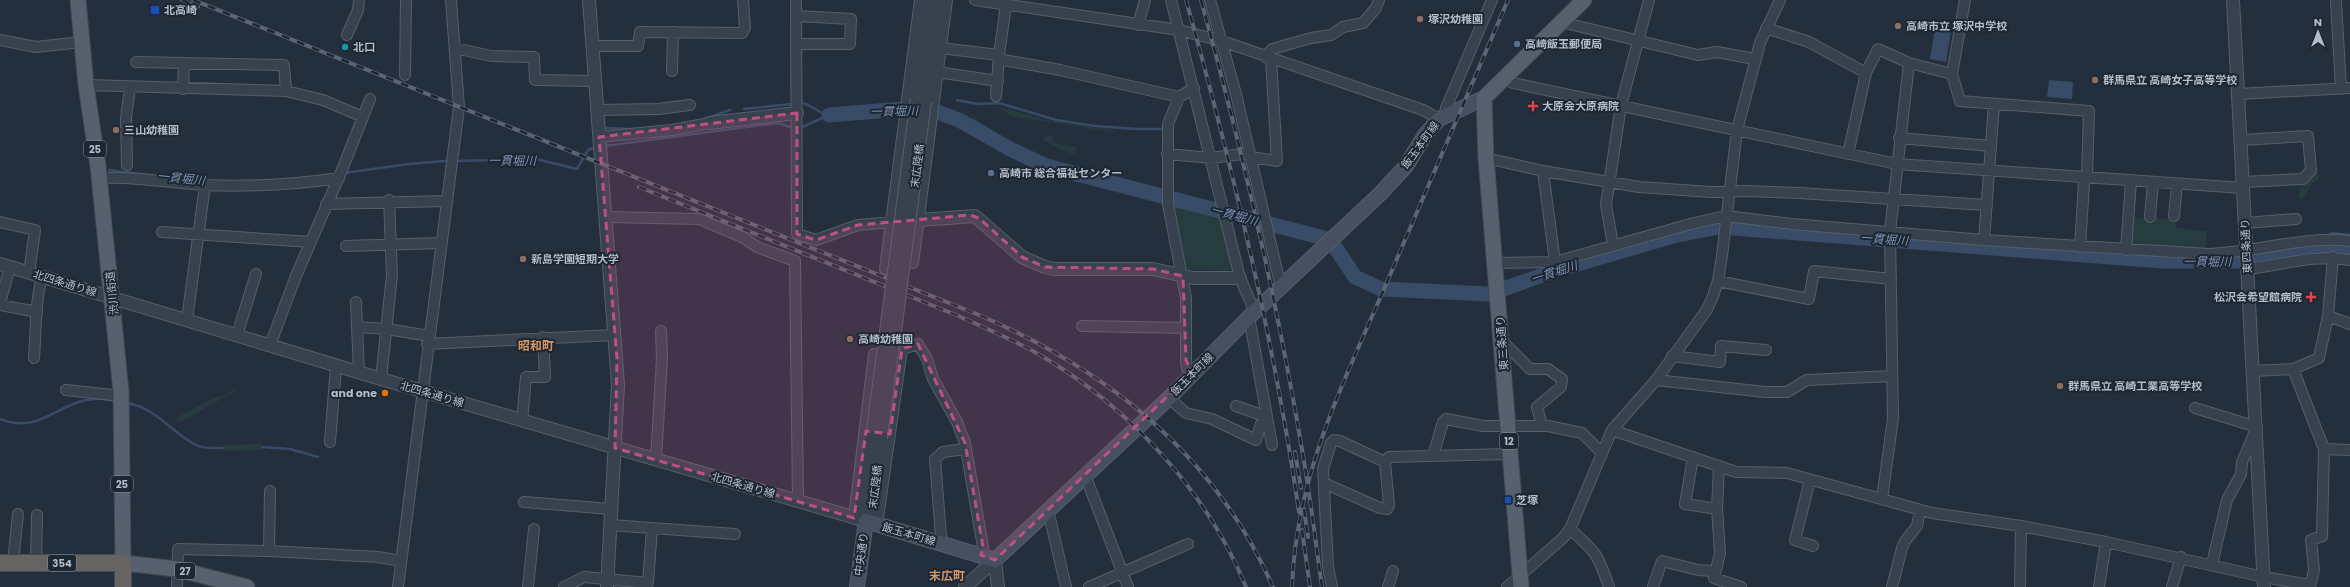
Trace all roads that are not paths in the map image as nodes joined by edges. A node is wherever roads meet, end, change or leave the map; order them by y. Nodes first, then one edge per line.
1 (78, 0) edge
2 (358, 0) edge
3 (406, 0) edge
4 (451, 0) edge
5 (589, 0) edge
6 (743, 0) edge
7 (796, 0) edge
8 (920, 0) edge
9 (932, 0) edge
10 (935, 0) edge
11 (947, 0) edge
12 (975, 0) edge
13 (1145, 0) edge
14 (1171, 0) edge
15 (1210, 0) edge
16 (1379, 0) edge
17 (1492, 0) edge
18 (1584, 0) edge
19 (1649, 0) edge
20 (1780, 0) edge
21 (1965, 0) edge
22 (2233, 0) edge
23 (2336, 1) dead end
24 (1006, 5) junction
25 (797, 16) junction
26 (1561, 22) junction
27 (1138, 25) junction
28 (1766, 28) junction
29 (1179, 30) junction
30 (673, 32) junction
31 (347, 35) dead end
32 (1638, 39) junction
33 (0, 40) edge
34 (1222, 41) junction
35 (81, 42) junction
36 (796, 44) junction
37 (592, 46) junction
38 (455, 48) junction
39 (940, 48) junction
40 (999, 57) junction
41 (1268, 58) junction
42 (1755, 59) junction
43 (136, 62) dead end
44 (184, 63) junction
45 (1909, 63) junction
46 (672, 71) dead end
47 (937, 72) junction
48 (1866, 73) junction
49 (1952, 74) junction
50 (405, 75) dead end
51 (1505, 77) junction
52 (594, 81) junction
53 (998, 81) junction
54 (86, 85) junction
55 (130, 87) junction
56 (1194, 88) junction
57 (183, 89) junction
58 (2346, 89) edge
59 (286, 91) junction
60 (2238, 94) junction
61 (996, 96) dead end
62 (1179, 97) junction
63 (1484, 98) junction
64 (370, 99) dead end
65 (1994, 104) junction
66 (690, 105) dead end
67 (1621, 105) junction
68 (920, 106) junction
69 (598, 110) junction
70 (797, 113) junction
71 (363, 117) junction
72 (1442, 117) junction
73 (710, 123) joint
74 (1737, 130) junction
75 (1899, 138) junction
76 (2241, 140) junction
77 (600, 143) junction
78 (1991, 146) junction
79 (1167, 154) junction
80 (1848, 154) junction
81 (1250, 155) junction
82 (1211, 158) junction
83 (1486, 158) junction
84 (1897, 164) junction
85 (126, 165) dead end
86 (1989, 170) junction
87 (1543, 171) junction
88 (340, 174) junction
89 (2087, 177) junction
90 (99, 178) junction
91 (2131, 181) junction
92 (2153, 182) junction
93 (1609, 183) junction
94 (2177, 184) junction
95 (205, 185) junction
96 (2243, 185) junction
97 (1729, 191) junction
98 (1893, 198) junction
99 (389, 200) junction
100 (446, 201) junction
101 (326, 204) junction
102 (1987, 205) junction
103 (2174, 216) dead end
104 (606, 217) junction
105 (2150, 217) dead end
106 (1726, 218) junction
107 (919, 219) junction
108 (2296, 219) dead end
109 (0, 222) edge
110 (892, 222) junction
111 (2245, 223) junction
112 (162, 232) dead end
113 (200, 235) junction
114 (1891, 238) junction
115 (1984, 240) junction
116 (2350, 241) edge
117 (311, 242) junction
118 (441, 243) junction
119 (390, 245) junction
120 (1613, 245) junction
121 (346, 246) dead end
122 (2080, 247) junction
123 (2126, 250) junction
124 (2333, 257) junction
125 (2247, 260) junction
126 (2350, 260) edge
127 (1554, 262) junction
128 (914, 263) dead end
129 (1496, 263) junction
130 (5, 265) edge
131 (885, 269) dead end
132 (29, 273) junction
133 (256, 274) dead end
134 (1183, 276) junction
135 (42, 277) junction
136 (1240, 278) junction
137 (1891, 279) junction
138 (1718, 281) junction
139 (1283, 287) junction
140 (112, 298) junction
141 (356, 302) dead end
142 (0, 304) edge
143 (36, 312) junction
144 (1252, 315) junction
145 (2328, 316) junction
146 (187, 320) junction
147 (2350, 324) edge
148 (1082, 326) dead end
149 (357, 327) junction
150 (1186, 328) junction
151 (387, 329) junction
152 (662, 331) dead end
153 (237, 335) junction
154 (615, 335) junction
155 (543, 337) junction
156 (428, 340) junction
157 (1502, 341) junction
158 (270, 345) junction
159 (1766, 350) dead end
160 (874, 354) dead end
161 (1672, 356) junction
162 (34, 358) dead end
163 (336, 366) junction
164 (2293, 369) junction
165 (2253, 371) junction
166 (359, 373) junction
167 (1192, 373) junction
168 (1892, 376) junction
169 (381, 380) junction
170 (1656, 380) junction
171 (66, 390) dead end
172 (422, 390) junction
173 (1169, 398) junction
174 (122, 400) junction
175 (1236, 406) dead end
176 (2195, 408) dead end
177 (522, 420) junction
178 (1268, 420) junction
179 (1508, 425) junction
180 (1542, 426) junction
181 (2256, 427) junction
182 (1612, 430) junction
183 (877, 435) junction
184 (330, 442) dead end
185 (1272, 445) dead end
186 (614, 448) junction
187 (965, 449) junction
188 (2324, 449) junction
189 (2350, 450) edge
190 (1602, 453) junction
191 (1510, 454) junction
192 (1433, 456) junction
193 (1693, 457) junction
194 (656, 460) junction
195 (1385, 462) junction
196 (1719, 466) junction
197 (1084, 475) junction
198 (1810, 480) junction
199 (1324, 483) junction
200 (270, 491) dead end
201 (1882, 499) junction
202 (798, 501) junction
203 (524, 502) dead end
204 (611, 509) junction
205 (1717, 509) junction
206 (1048, 510) junction
207 (1920, 510) junction
208 (18, 514) dead end
209 (37, 515) dead end
210 (866, 521) junction
211 (610, 525) junction
212 (2020, 526) junction
213 (652, 528) junction
214 (534, 529) dead end
215 (1570, 529) junction
216 (735, 534) dead end
217 (2106, 542) junction
218 (940, 543) junction
219 (1188, 544) dead end
220 (1813, 546) dead end
221 (269, 551) junction
222 (981, 555) junction
223 (2181, 557) junction
224 (994, 560) junction
225 (401, 561) junction
226 (6, 563) edge
227 (36, 563) junction
228 (123, 563) junction
229 (2212, 564) junction
230 (177, 569) junction
231 (1393, 571) dead end
232 (1714, 571) junction
233 (1122, 572) junction
234 (1521, 582) edge
235 (2264, 582) edge
236 (607, 583) edge
237 (559, 586) edge
238 (2310, 586) edge
239 (123, 587) edge
240 (177, 587) edge
241 (247, 587) edge
242 (398, 587) edge
243 (528, 587) edge
244 (857, 587) edge
245 (965, 587) edge
246 (998, 587) edge
247 (1066, 587) edge
248 (1089, 587) edge
249 (1128, 587) edge
250 (1332, 587) edge
251 (1388, 587) edge
252 (1507, 587) edge
253 (1610, 587) edge
254 (1653, 587) edge
255 (1741, 587) edge
256 (1892, 587) edge
257 (2020, 587) edge
258 (2099, 587) edge
259 (2172, 587) edge

1 - 35 main road, 渋川街道 / 25
2 - 31 street
3 - 50 street
4 - 38 street
5 - 37 street
6 - 30 street
7 - 25 street
8 - 68 street
9 - 68 street, 末広陸橋
10 - 68 street, 末広陸橋
11 - 39 street
12 - 24 street
13 - 27 street
14 - 29 street
15 - 34 street
16 - 41 street
17 - 72 street
18 - 26 main road
19 - 32 street
20 - 28 street
21 - 49 street
22 - 60 street, 東四条通り
23 - 58 street
24 - 27 street
24 - 40 street
25 - 36 street
25 - 36 street
26 - 32 street
26 - 51 main road
27 - 29 street
28 - 42 street
28 - 48 street
29 - 34 street
29 - 56 street
30 - 37 street
30 - 46 street
32 - 42 street
32 - 67 street
33 - 35 street
34 - 41 street
34 - 81 street
35 - 54 main road, 渋川街道 / 25
36 - 70 street
37 - 52 street
38 - 52 street
38 - 100 street
39 - 40 street
39 - 47 street
40 - 53 street
40 - 62 street
41 - 72 street
41 - 81 street
42 - 74 street
43 - 44 street
44 - 57 street
44 - 59 street
45 - 48 street
45 - 49 street
45 - 75 street
47 - 53 street
47 - 68 street
48 - 80 street
49 - 65 street
51 - 63 main road
51 - 67 street
52 - 69 street
53 - 61 street
54 - 55 street
54 - 90 main road, 渋川街道 / 25
55 - 57 street
55 - 85 street
56 - 62 street
56 - 82 street
57 - 59 street
58 - 60 street
59 - 71 street
60 - 76 street, 東四条通り
62 - 79 street
63 - 72 main road, 飯玉本町線
63 - 83 main road, 東三条通り / 12
64 - 71 street
65 - 78 street
65 - 89 street
66 - 69 street
67 - 74 street
67 - 93 street
68 - 107 street
68 - 110 street
68 - 183 street, 末広陸橋, bridge
69 - 77 street
70 - 73 street
70 - 110 street
71 - 88 street
72 - 139 main road, 飯玉本町線
73 - 77 street
74 - 80 street
74 - 97 street
75 - 78 street
75 - 84 street
76 - 96 street, 東四条通り
76 - 96 street
77 - 104 street
78 - 86 street
79 - 82 street
79 - 134 street
80 - 84 street
81 - 82 street
81 - 139 street
82 - 136 street
83 - 87 street
83 - 129 main road, 東三条通り / 12
84 - 86 street
84 - 98 street
86 - 89 street
86 - 102 street
87 - 93 street
87 - 127 street
88 - 95 street
88 - 101 street
89 - 91 street
89 - 122 street
90 - 95 street
90 - 140 main road, 渋川街道 / 25
91 - 92 street
91 - 123 street
92 - 94 street
92 - 105 street
93 - 97 street
93 - 120 street
94 - 96 street
94 - 103 street
95 - 113 street
96 - 111 street, 東四条通り
97 - 98 street
97 - 106 street
98 - 102 street
98 - 114 street
99 - 100 street
99 - 101 street
99 - 119 street
100 - 118 street
101 - 117 street
102 - 115 street
104 - 154 street
104 - 202 street
106 - 114 street
106 - 120 street
106 - 138 street
107 - 110 street
107 - 128 street
107 - 134 street
108 - 111 street
109 - 132 street
110 - 131 street
111 - 125 street, 東四条通り
112 - 113 street
113 - 117 street
113 - 146 street
114 - 115 street
114 - 137 street
115 - 122 street
116 - 125 street
117 - 158 street
118 - 119 street
118 - 156 street
119 - 121 street
119 - 151 street
120 - 127 street
122 - 123 street
123 - 125 street
124 - 125 street
124 - 126 street
124 - 145 street
125 - 165 street, 東四条通り
127 - 129 street
129 - 157 main road, 東三条通り / 12
130 - 132 street, 北四条通り線
130 - 142 street
132 - 135 street, 北四条通り線
133 - 153 street
134 - 136 street
134 - 150 street
135 - 140 street, 北四条通り線
135 - 143 street
136 - 144 street
137 - 138 street
137 - 168 street
138 - 161 street
139 - 144 main road, 飯玉本町線
140 - 146 street, 北四条通り線
140 - 174 main road, 渋川街道 / 25
141 - 149 street
142 - 143 street
143 - 162 street
144 - 167 main road, 飯玉本町線
144 - 178 street
145 - 147 street
145 - 164 street
146 - 153 street, 北四条通り線
148 - 150 street
149 - 151 street
149 - 166 street
150 - 167 street
151 - 156 street
151 - 169 street
152 - 194 street
153 - 158 street, 北四条通り線
154 - 155 street
154 - 186 street
155 - 156 street
155 - 177 street
156 - 172 street
157 - 179 main road, 東三条通り / 12
157 - 180 street
158 - 163 street, 北四条通り線
159 - 161 street
160 - 183 street
161 - 170 street
163 - 166 street, 北四条通り線
163 - 184 street
164 - 165 street
164 - 188 street
165 - 181 street, 東四条通り
166 - 169 street, 北四条通り線
167 - 173 main road, 飯玉本町線
168 - 170 street
168 - 201 street
169 - 172 street, 北四条通り線
170 - 182 street
171 - 174 street
172 - 177 street, 北四条通り線
172 - 225 street
173 - 178 street
173 - 197 main road, 飯玉本町線
174 - 228 main road, 渋川街道 / 25
175 - 178 street
176 - 181 street
177 - 186 street, 北四条通り線
178 - 185 street
179 - 180 street
179 - 191 main road, 東三条通り / 12
179 - 192 street
180 - 190 street
181 - 229 street
181 - 235 street, 東四条通り
182 - 190 street
182 - 193 street
183 - 187 street
183 - 210 street
183 - 210 street, 末広陸橋
186 - 194 street, 北四条通り線
186 - 204 street
187 - 218 street
187 - 222 street
188 - 189 street
188 - 238 street
190 - 215 street
191 - 192 street
191 - 234 main road, 東三条通り / 12
192 - 195 street
193 - 196 street
193 - 205 street
194 - 202 street, 北四条通り線
195 - 199 street
195 - 199 street
196 - 198 street
196 - 205 street
197 - 206 main road, 飯玉本町線
197 - 233 street
198 - 201 street
198 - 220 street
199 - 250 street
200 - 221 street
201 - 207 street
202 - 210 street, 北四条通り線
203 - 204 street
204 - 211 street
205 - 232 street
206 - 224 main road, 飯玉本町線
206 - 247 street
207 - 212 street
207 - 256 street
208 - 226 street
209 - 227 street
210 - 218 main road, 飯玉本町線
210 - 244 main road, 中央通り
211 - 213 street
211 - 236 street
212 - 217 street
212 - 257 street
213 - 216 street
213 - 236 street
214 - 243 street
215 - 234 street
215 - 253 street
217 - 223 street
217 - 258 street
218 - 222 main road, 飯玉本町線
219 - 233 street
221 - 225 street
221 - 230 street
222 - 224 main road, 飯玉本町線
223 - 229 street
223 - 259 street
224 - 245 street
224 - 246 street
225 - 242 street
226 - 227 highway, 354
227 - 228 highway, 354
228 - 230 main road, 27
228 - 239 highway, 渋川街道
229 - 235 street
230 - 240 street
230 - 241 main road, 27
231 - 251 street
232 - 254 street
232 - 255 street
233 - 248 street
233 - 249 street
234 - 252 street
235 - 238 street
236 - 237 street

